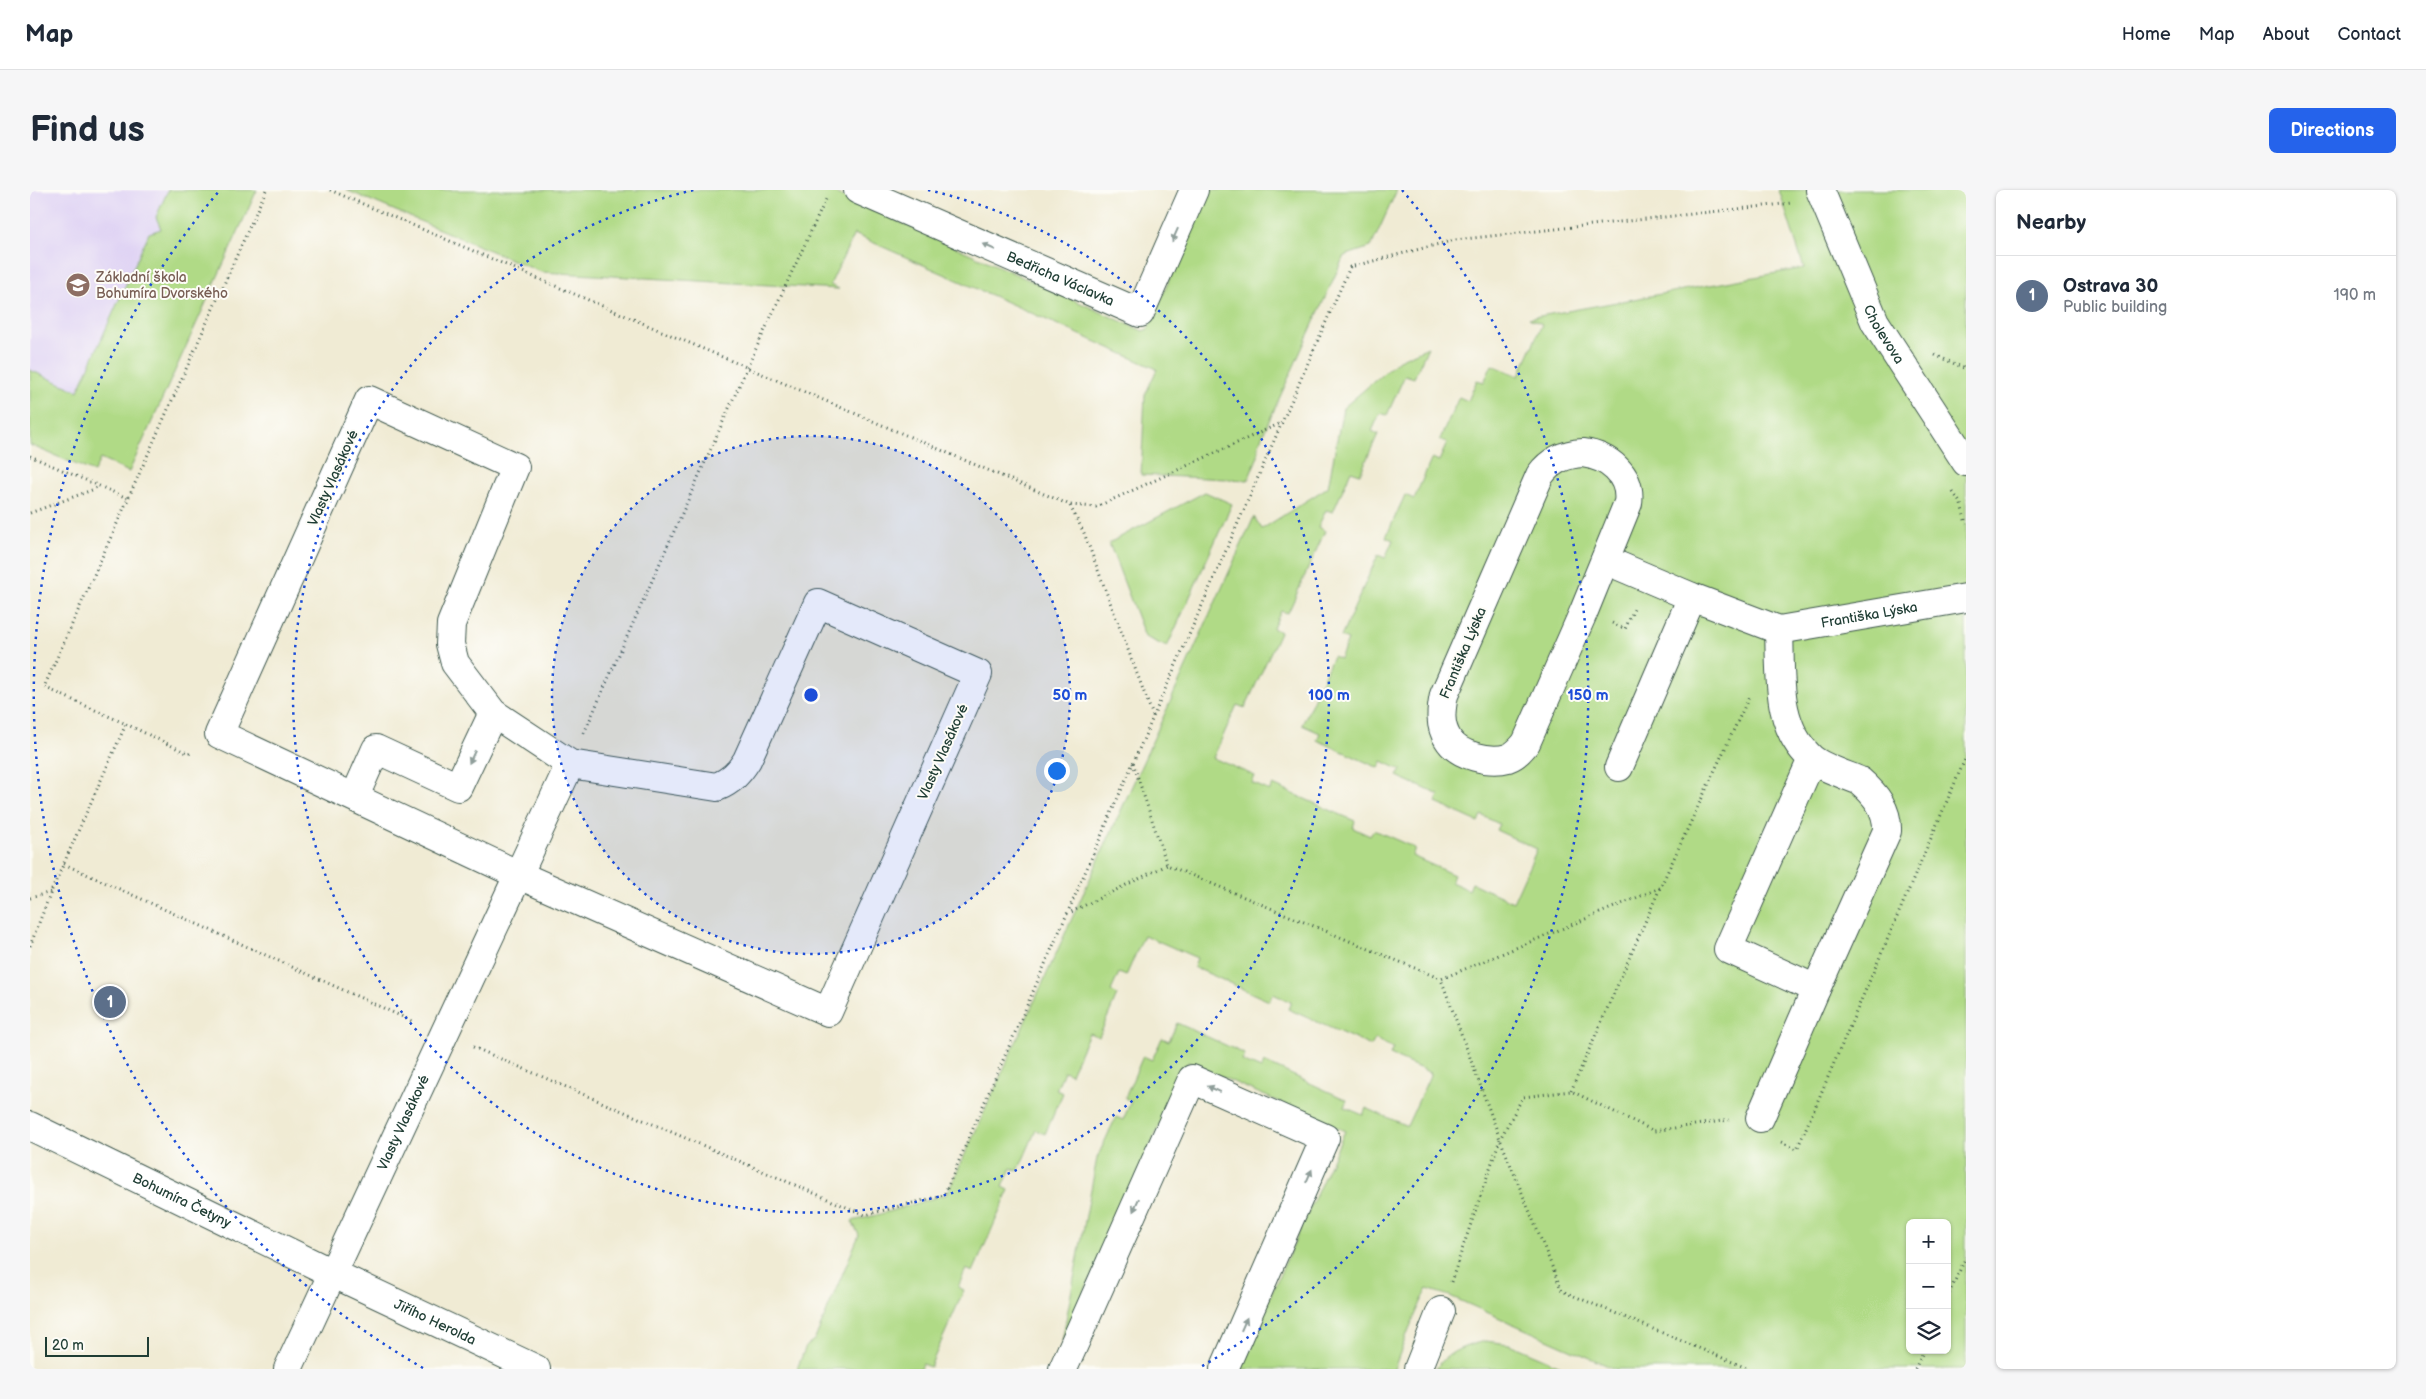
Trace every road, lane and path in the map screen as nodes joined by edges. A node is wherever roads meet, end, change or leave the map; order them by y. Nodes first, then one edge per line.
1 (266, 190) edge
2 (330, 190) edge
3 (831, 190) edge
4 (858, 190) edge
5 (1194, 190) edge
6 (1821, 192) edge
7 (1932, 354) dead end
8 (747, 368) junction
9 (1966, 369) edge
10 (1282, 423) junction
11 (30, 456) edge
12 (1966, 462) edge
13 (101, 487) junction
14 (127, 498) junction
15 (1070, 505) junction
16 (30, 513) edge
17 (1605, 560) junction
18 (1692, 596) junction
19 (1966, 598) edge
20 (1639, 600) dead end
21 (1584, 611) junction
22 (1779, 630) junction
23 (1751, 692) dead end
24 (492, 713) junction
25 (1154, 716) junction
26 (126, 724) junction
27 (219, 734) junction
28 (1966, 757) edge
29 (1812, 759) junction
30 (1133, 763) junction
31 (570, 764) junction
32 (1619, 767) dead end
33 (355, 796) junction
34 (64, 864) junction
35 (1168, 865) junction
36 (519, 875) junction
37 (1660, 888) junction
38 (51, 892) junction
39 (30, 898) edge
40 (1067, 914) junction
41 (30, 946) edge
42 (1441, 979) junction
43 (1816, 989) junction
44 (445, 1036) junction
45 (1571, 1091) junction
46 (1748, 1120) joint
47 (30, 1126) edge
48 (1500, 1139) junction
49 (1779, 1142) dead end
50 (1966, 1257) edge
51 (334, 1274) junction
52 (1951, 1289) edge
53 (1441, 1311) joint
54 (1922, 1354) edge
55 (288, 1369) edge
56 (536, 1369) edge
57 (1063, 1369) edge
58 (1224, 1369) edge
59 (1418, 1369) edge
60 (1749, 1369) edge
61 (1915, 1369) edge

1 - 14 path
2 - 8 path
3 - 8 path
5 -> 4 street, Bedřicha Václavka
6 - 10 path
6 - 12 street, Cholevova
7 - 9 path
8 - 15 path
8 - 31 path
10 - 15 path
10 - 25 path
11 - 13 path
13 - 14 path
13 - 16 path
14 - 26 path
15 - 25 path
17 - 18 street
17 - 21 street, Františka Lýska
17 - 21 street, Františka Lýska
18 - 22 street
18 - 32 street
19 - 22 street, Františka Lýska
20 - 21 path
22 - 29 street
23 - 37 path
24 - 27 street, Vlasty Vlasákové
24 - 31 street, Vlasty Vlasákové
24 -> 33 street
25 - 30 path
26 - 27 path
26 - 34 path
27 - 33 street, Vlasty Vlasákové
28 - 49 path
29 - 43 street
29 - 43 street
30 - 35 path
30 - 40 path
31 - 36 street, Vlasty Vlasákové
31 - 36 street, Vlasty Vlasákové
33 - 36 street, Vlasty Vlasákové
34 - 38 path
34 - 44 path
35 - 40 path
35 - 42 path
36 - 44 street, Vlasty Vlasákové
37 - 42 path
37 - 45 path
38 - 39 path
38 - 41 path
40 - 44 path
42 - 48 path
43 - 46 street
44 - 51 street, Vlasty Vlasákové
45 - 46 path
45 - 48 path
47 - 51 street, Bohumíra Četyny
48 - 53 path
48 - 60 path
50 - 52 path
51 - 55 street, Vlasty Vlasákové
51 - 56 street, Jiřího Herolda
53 - 59 street
54 - 61 path
58 -> 57 street

